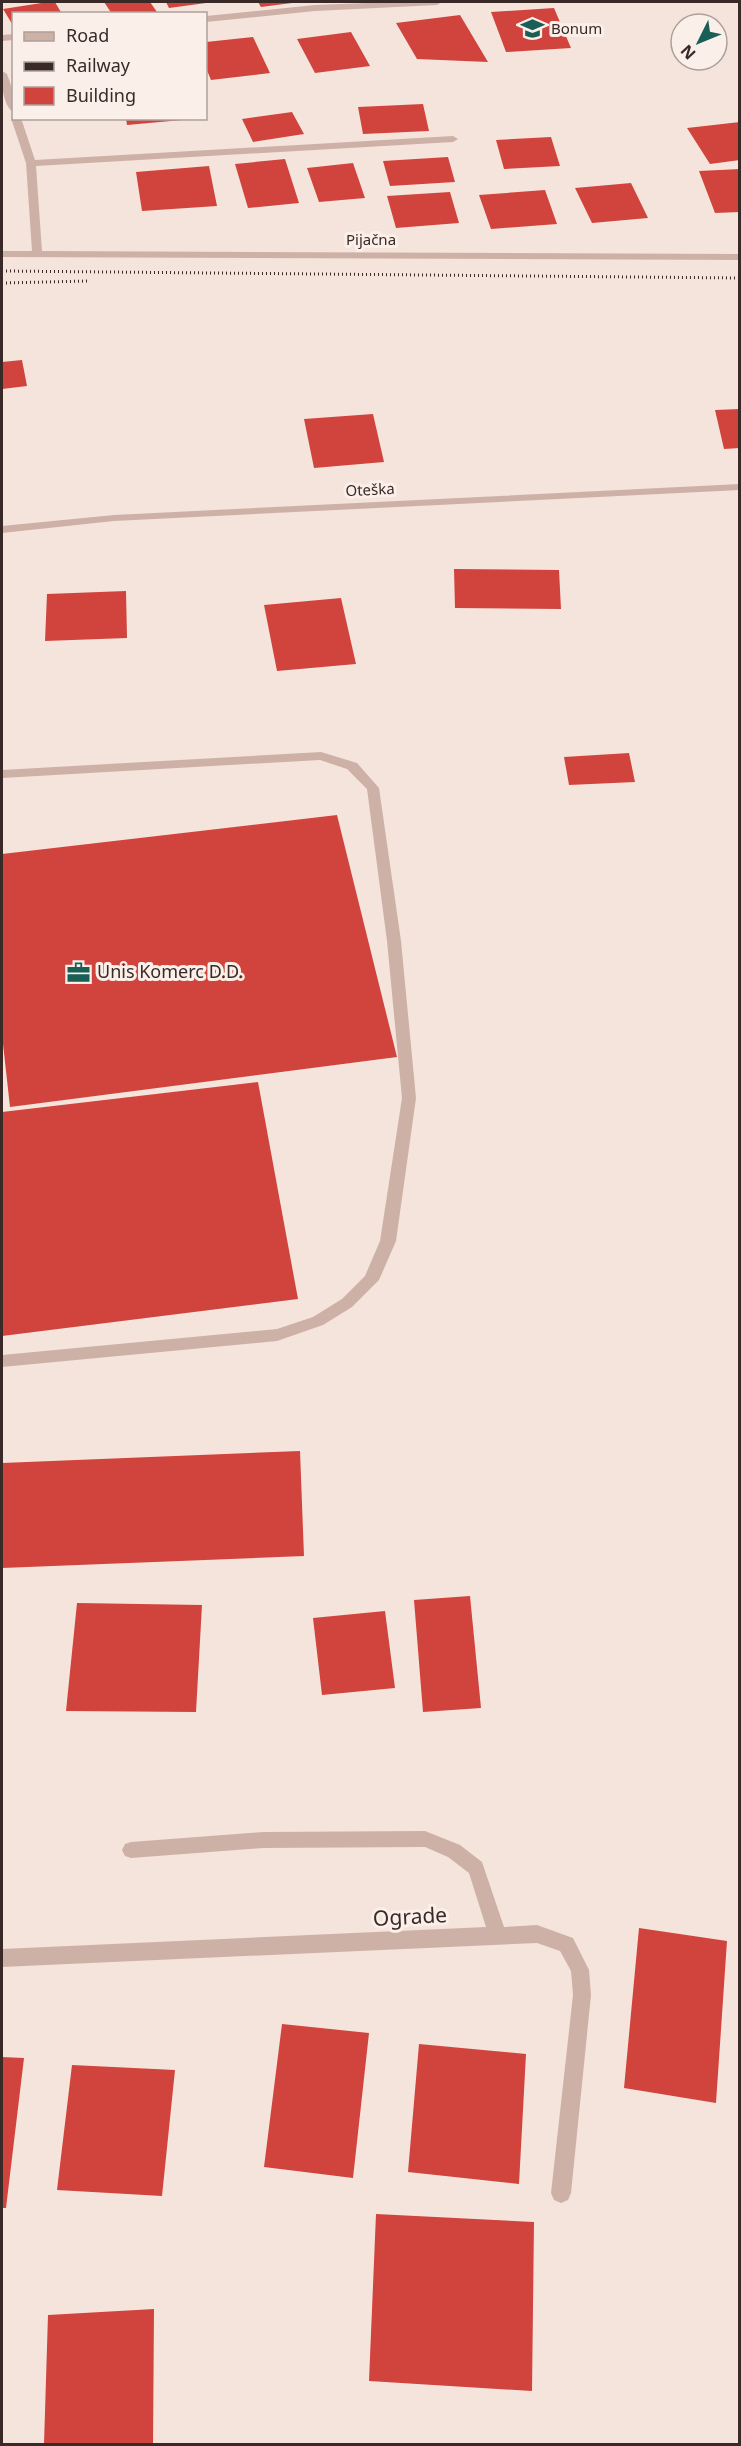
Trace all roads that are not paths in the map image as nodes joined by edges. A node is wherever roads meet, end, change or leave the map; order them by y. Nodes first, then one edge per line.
1 (437, 2) edge
2 (207, 19) edge
3 (2, 74) edge
4 (12, 104) edge
5 (17, 120) edge
6 (453, 139) dead end
7 (31, 163) junction
8 (2, 254) edge
9 (37, 254) junction
10 (740, 257) edge
11 (740, 487) edge
12 (2, 530) edge
13 (2, 774) edge
14 (2, 1361) edge
15 (131, 1850) dead end
16 (498, 1936) junction
17 (2, 1958) edge
18 (561, 2193) dead end

1 - 2 street
3 - 4 street
5 - 7 street
6 - 7 street
7 - 9 street
8 - 9 street, Pijačna
9 - 10 street, Pijačna
11 - 12 street, Oteška
13 - 14 street
15 - 16 street
16 - 17 street, Ograde
16 - 18 street, Ograde

